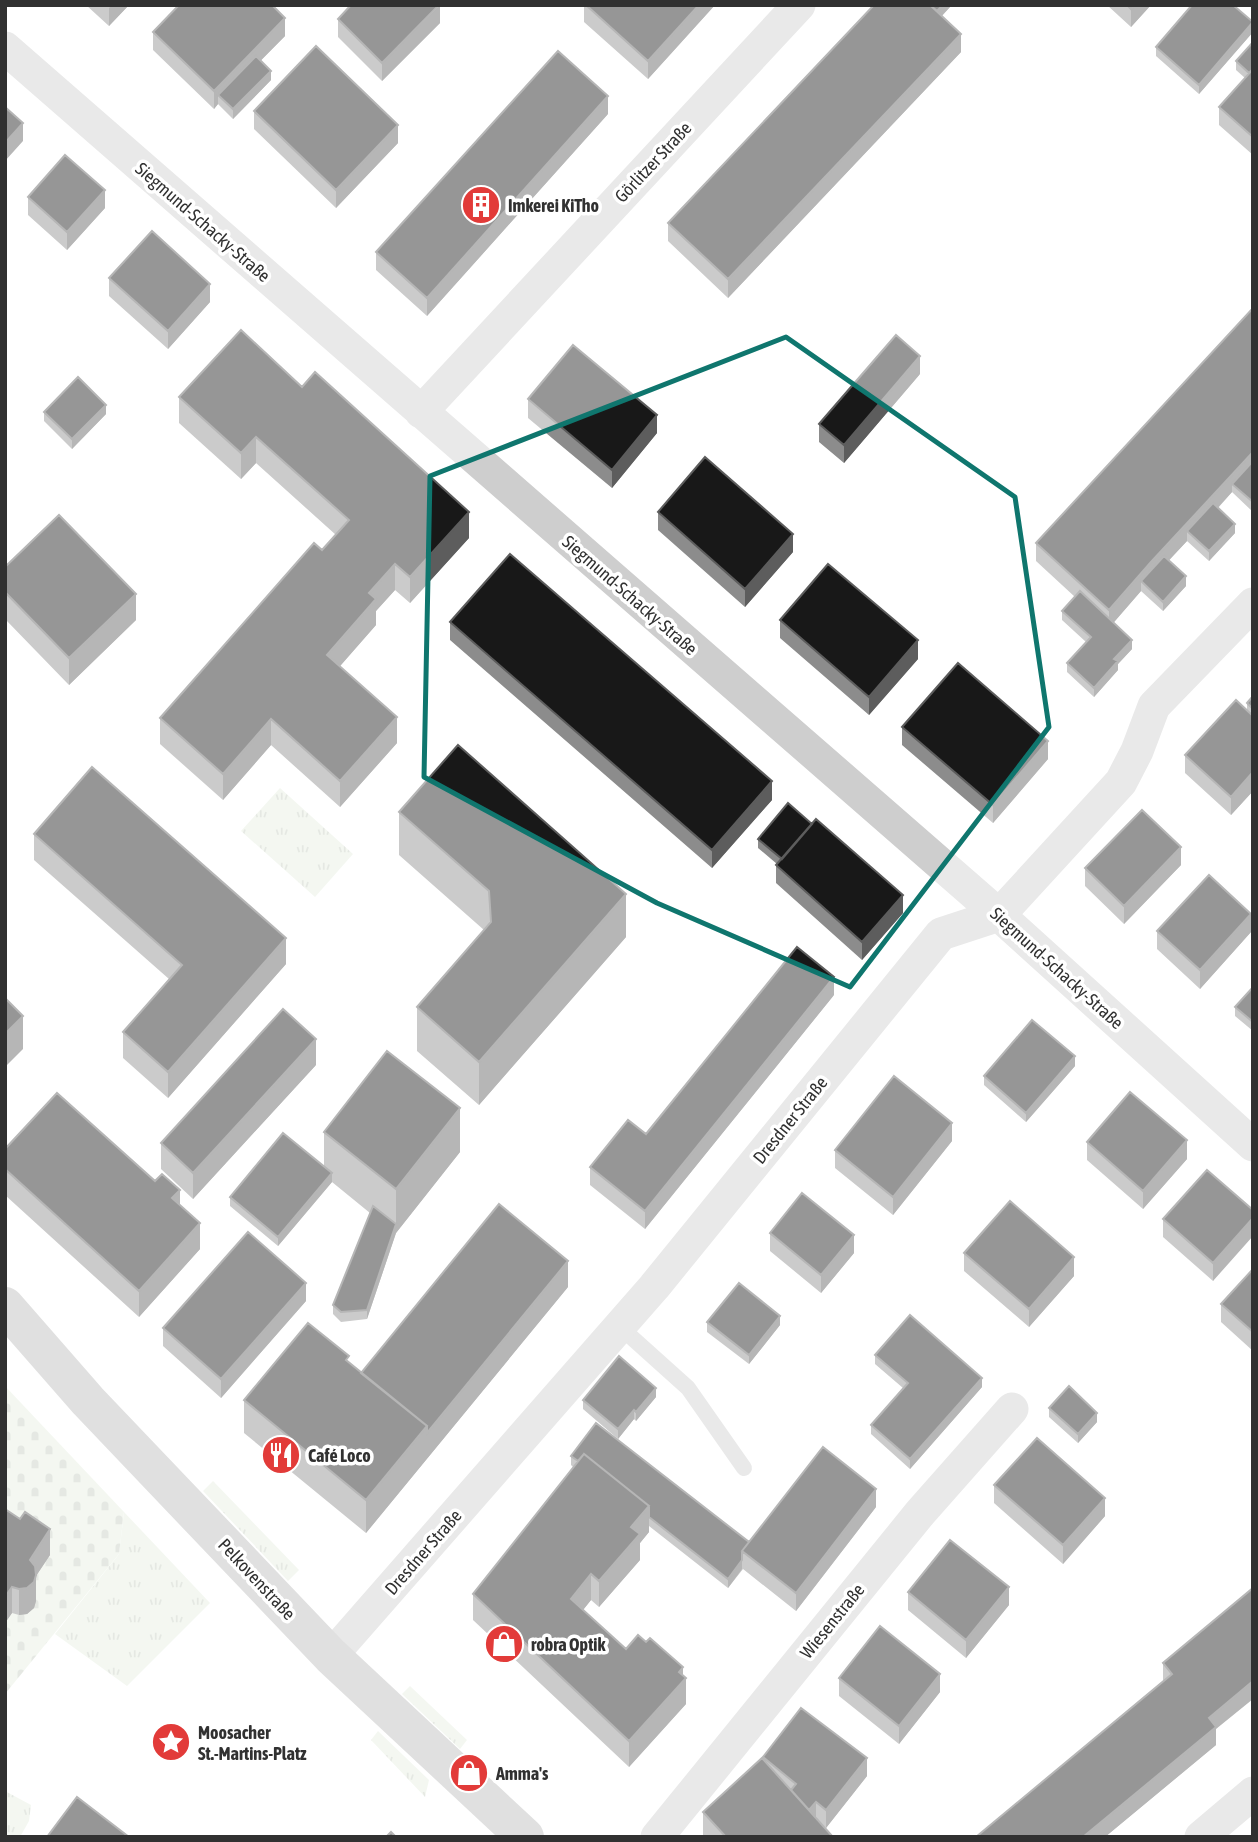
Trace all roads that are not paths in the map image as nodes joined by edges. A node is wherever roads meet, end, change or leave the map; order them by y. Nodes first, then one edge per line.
1 (799, 5) edge
2 (5, 48) edge
3 (421, 412) junction
4 (1253, 604) edge
5 (999, 915) junction
6 (1253, 1145) edge
7 (5, 1306) edge
8 (619, 1326) junction
9 (1012, 1409) dead end
10 (744, 1468) dead end
11 (331, 1656) junction
12 (1253, 1793) edge
13 (525, 1837) edge
14 (657, 1837) edge
15 (1201, 1837) edge

1 - 3 street, Görlitzer Straße
2 - 3 street, Siegmund-Schacky-Straße
3 - 5 street, Siegmund-Schacky-Straße
4 - 5 street, Dresdner Straße
5 - 6 street, Siegmund-Schacky-Straße
5 - 8 street, Dresdner Straße
7 - 11 street, Pelkovenstraße
8 - 10 lane
8 - 11 street, Dresdner Straße
9 - 14 street, Wiesenstraße
11 - 13 street, Pelkovenstraße
12 - 15 street

